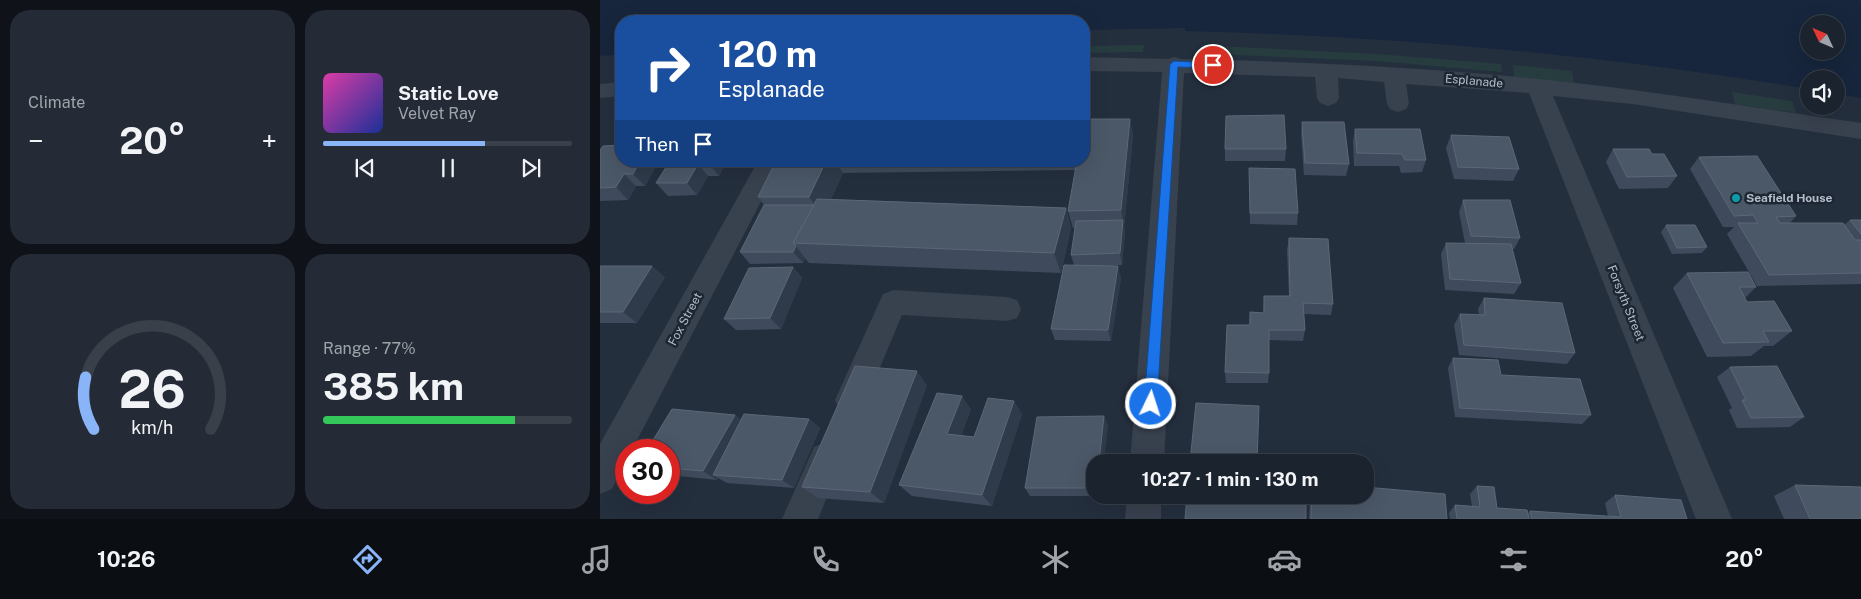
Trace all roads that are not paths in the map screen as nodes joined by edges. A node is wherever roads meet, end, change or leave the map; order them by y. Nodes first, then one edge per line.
1 (1090, 64) edge
2 (1174, 64) junction
3 (1326, 70) junction
4 (1394, 74) junction
5 (1538, 87) junction
6 (615, 90) edge
7 (600, 91) edge
8 (1328, 98) dead end
9 (1398, 104) dead end
10 (1861, 131) edge
11 (767, 167) edge
12 (1007, 309) dead end
13 (1148, 454) edge
14 (600, 477) edge
15 (1144, 504) edge
16 (800, 519) edge
17 (1143, 519) edge
18 (1714, 519) edge

1 - 2 street, Esplanade
2 - 3 street, Esplanade
2 - 13 street
3 - 4 street, Esplanade
3 - 8 street
4 - 5 street, Esplanade
4 - 9 street
5 - 10 street, Esplanade
5 - 18 street, Forsyth Street
6 - 7 street
11 - 14 street, Fox Street
12 - 16 street
15 - 17 street

